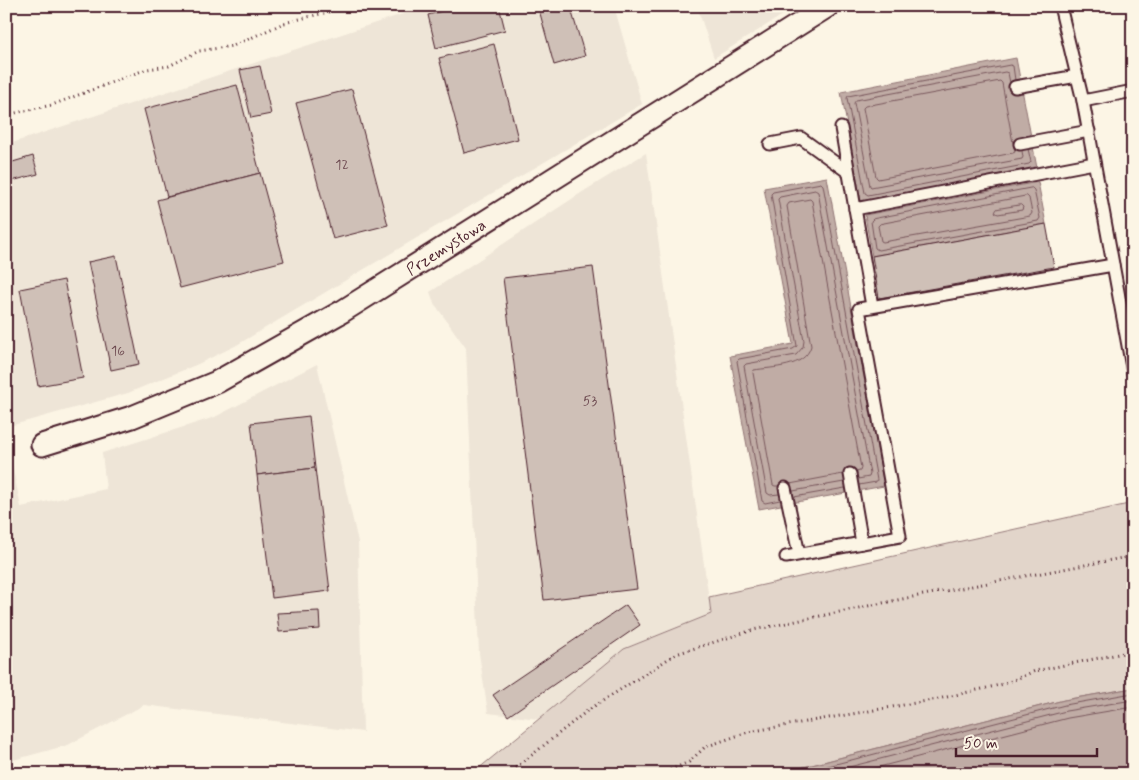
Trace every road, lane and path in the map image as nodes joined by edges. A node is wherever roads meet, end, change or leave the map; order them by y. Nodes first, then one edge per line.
1 (340, 6) edge
2 (828, 6) edge
3 (1060, 6) edge
4 (1077, 76) junction
5 (1015, 87) dead end
6 (1133, 92) edge
7 (1083, 101) junction
8 (6, 115) edge
9 (841, 128) dead end
10 (1089, 132) junction
11 (770, 144) dead end
12 (1020, 144) dead end
13 (1094, 163) junction
14 (848, 172) junction
15 (855, 209) junction
16 (1113, 265) junction
17 (872, 306) junction
18 (1133, 373) edge
19 (42, 445) dead end
20 (850, 474) dead end
21 (785, 488) dead end
22 (862, 543) junction
23 (799, 554) junction
24 (1133, 556) edge
25 (786, 557) dead end
26 (1133, 651) edge
27 (508, 774) edge
28 (661, 774) edge

1 - 8 path
2 - 19 street, Przemysłowa
3 - 4 lane
4 - 5 lane
4 - 7 lane
6 - 7 lane
7 - 10 lane
9 - 14 lane
10 - 12 lane
10 - 13 lane
11 - 14 lane
13 - 15 lane
13 - 16 lane
14 - 15 lane
15 - 17 lane
16 - 17 lane
16 - 18 lane
17 - 22 lane
20 - 22 lane
21 - 23 lane
22 - 23 lane
23 - 25 lane
24 - 27 path
26 - 28 path

